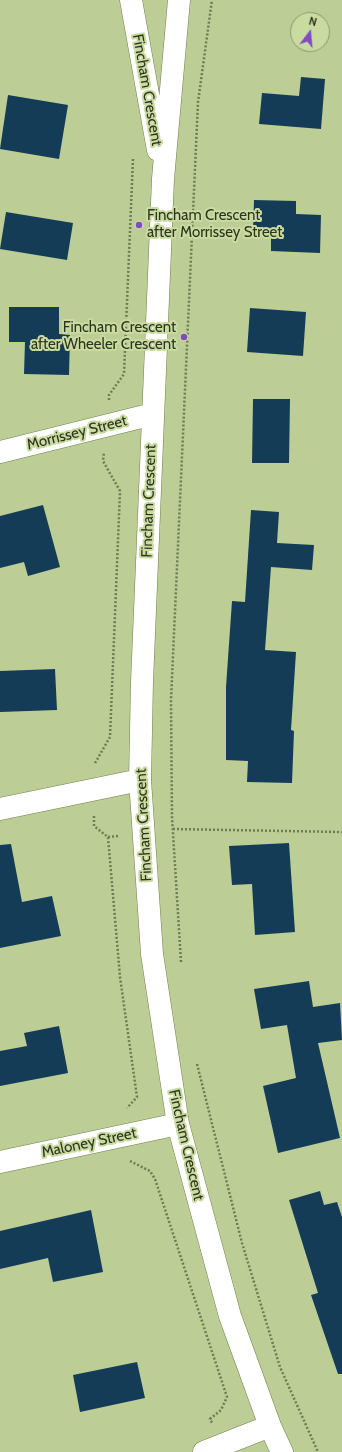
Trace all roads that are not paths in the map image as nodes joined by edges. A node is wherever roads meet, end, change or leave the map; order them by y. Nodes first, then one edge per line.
1 (131, 0) edge
2 (179, 0) edge
3 (163, 179) junction
4 (153, 414) junction
5 (0, 452) edge
6 (140, 780) junction
7 (0, 809) edge
8 (178, 1124) junction
9 (0, 1162) edge
10 (270, 1426) junction
11 (204, 1452) edge
12 (282, 1452) edge

1 - 3 street, Fincham Crescent
2 - 3 street, Fincham Crescent
3 - 4 street, Fincham Crescent
4 - 5 street, Morrissey Street
4 - 6 street, Fincham Crescent
6 - 7 street
6 - 8 street, Fincham Crescent
8 - 9 street, Maloney Street
8 - 10 street, Fincham Crescent
10 - 11 street
10 - 12 street, Fincham Crescent

